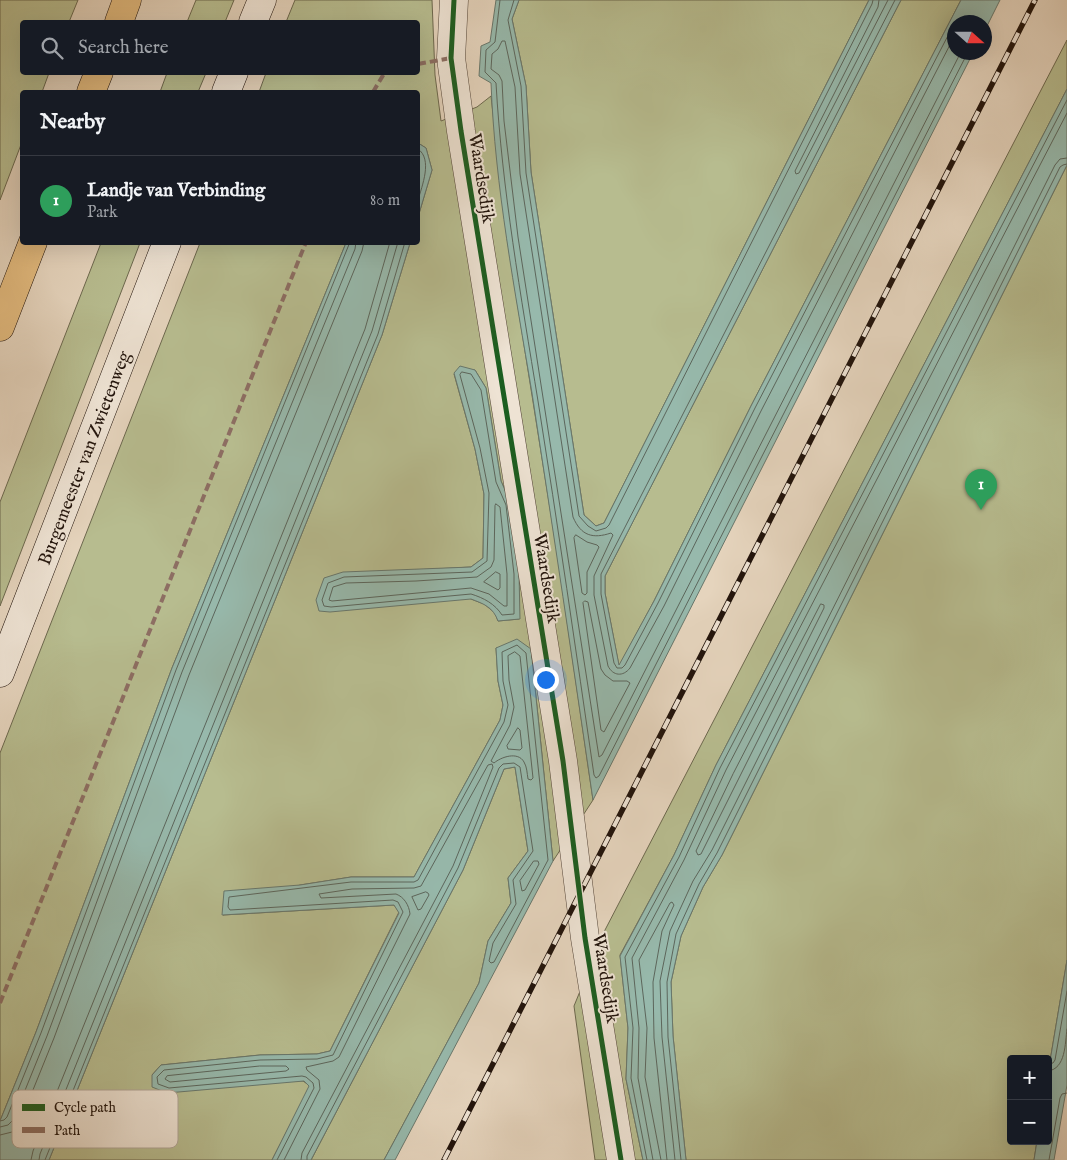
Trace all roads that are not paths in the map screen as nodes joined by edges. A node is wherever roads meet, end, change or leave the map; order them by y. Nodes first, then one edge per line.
1 (128, 0) edge
2 (262, 0) edge
3 (454, 0) edge
4 (120, 20) edge
5 (254, 20) edge
6 (98, 75) edge
7 (233, 75) edge
8 (92, 90) edge
9 (227, 90) edge
10 (32, 245) edge
11 (167, 245) edge
12 (0, 326) edge
13 (0, 673) edge
14 (621, 1160) edge

1 - 4 highway
2 - 5 street
3 - 14 street, Waardsedijk
6 - 8 highway
7 - 9 street
10 - 12 highway
11 - 13 street, Burgemeester van Zwietenweg

